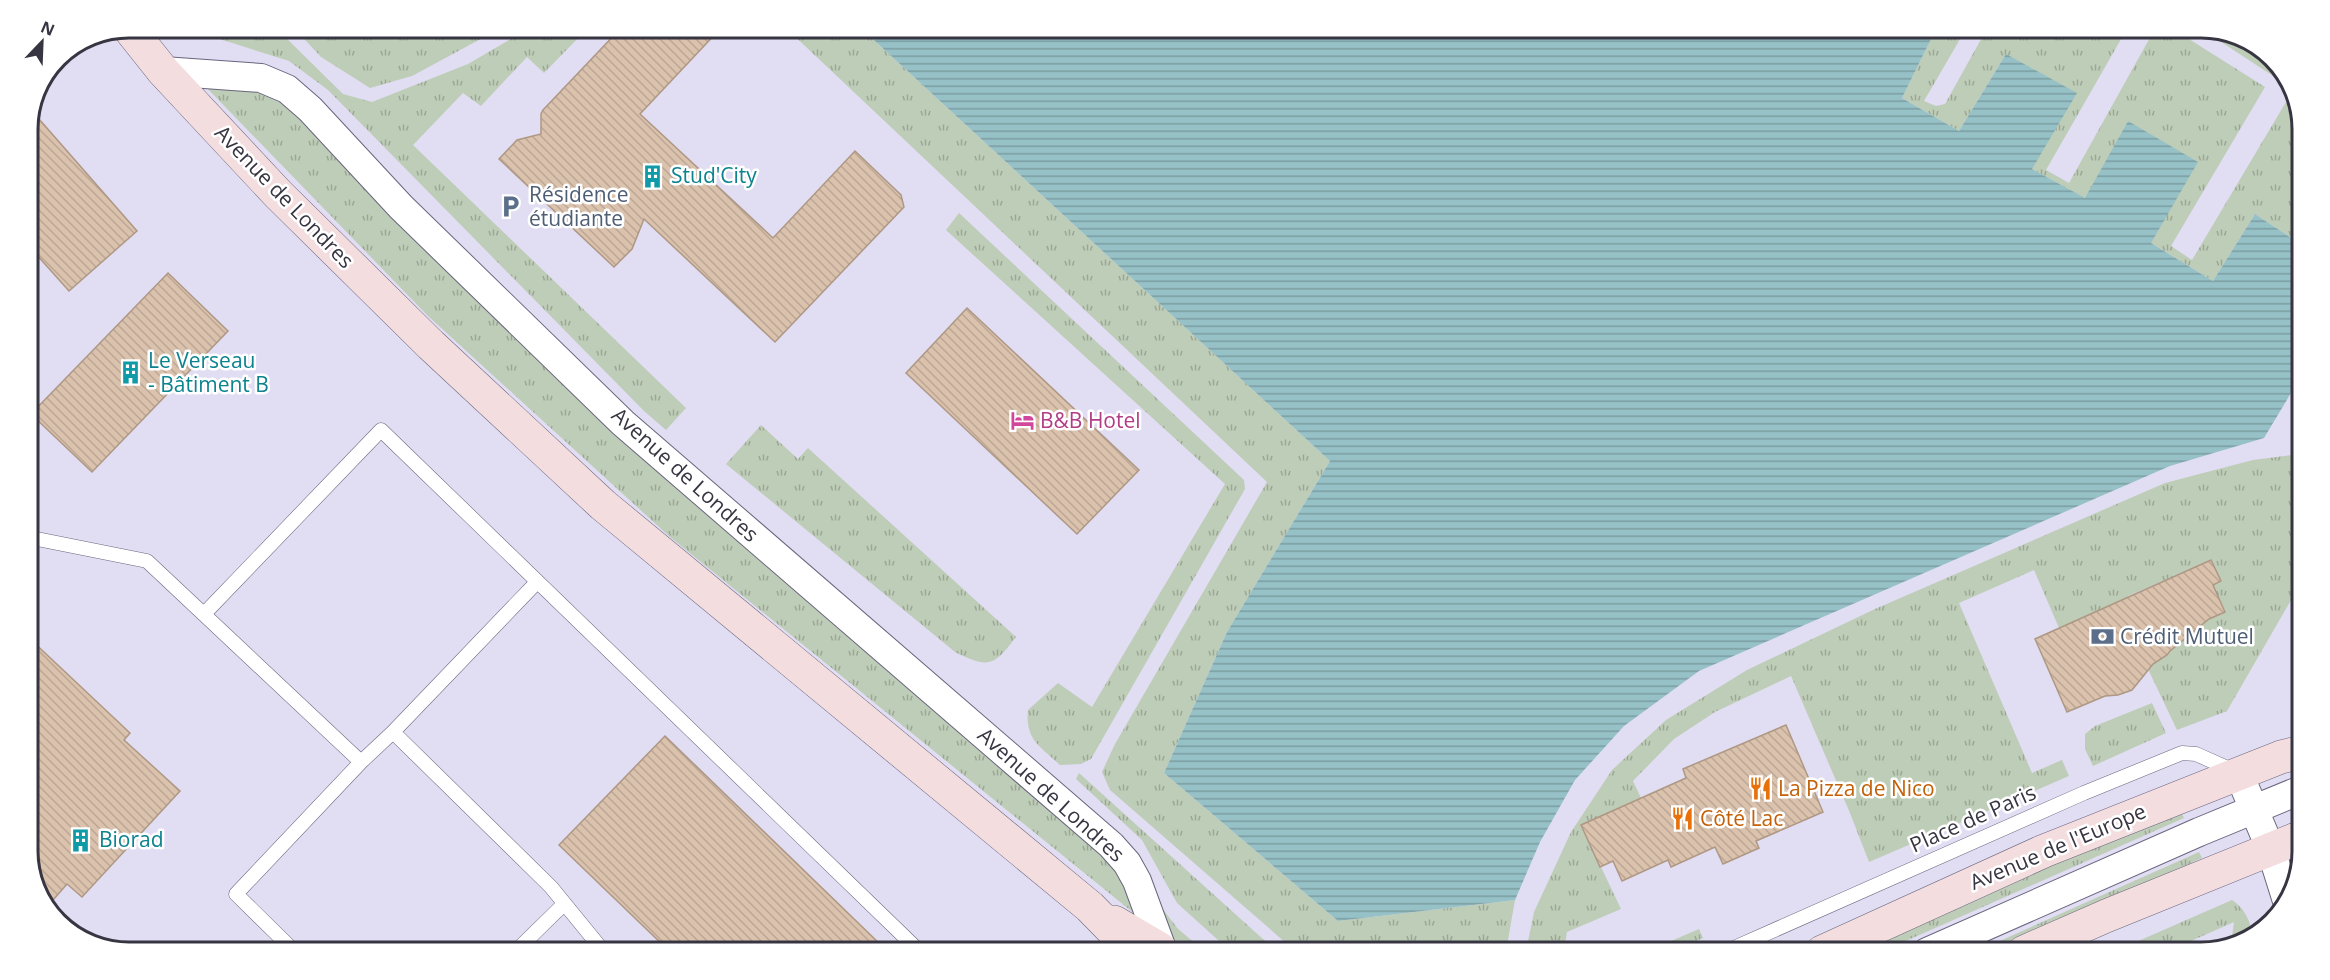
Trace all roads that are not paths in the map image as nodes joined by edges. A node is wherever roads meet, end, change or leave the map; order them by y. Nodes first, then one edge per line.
1 (137, 38) edge
2 (163, 70) junction
3 (38, 539) edge
4 (537, 582) junction
5 (204, 614) junction
6 (393, 732) junction
7 (2292, 755) edge
8 (362, 762) junction
9 (2239, 774) junction
10 (2292, 794) edge
11 (2254, 809) junction
12 (2284, 844) edge
13 (2286, 886) edge
14 (564, 904) junction
15 (1090, 907) junction
16 (286, 942) edge
17 (525, 942) edge
18 (596, 942) edge
19 (910, 942) edge
20 (1124, 942) edge
21 (1149, 942) edge
22 (1159, 942) edge
23 (1747, 942) edge
24 (1844, 942) edge
25 (1950, 942) edge
26 (2047, 942) edge

1 - 2 street, Avenue de Londres
2 - 15 street, Avenue de Londres
2 - 22 street, Avenue de Londres
3 - 5 lane
4 - 5 lane
4 - 6 lane
4 - 19 lane
5 - 8 lane
6 - 8 lane
6 - 14 lane
7 - 9 street, Avenue de l'Europe
8 - 16 lane
9 - 11 street
9 - 23 lane, Place de Paris
9 - 24 street, Avenue de l'Europe
10 - 11 street
11 - 12 street
11 - 25 street
12 - 13 street
12 - 26 street
14 - 17 lane
14 - 18 lane
15 - 20 street, Avenue de Londres
15 - 21 street, Avenue de Londres

